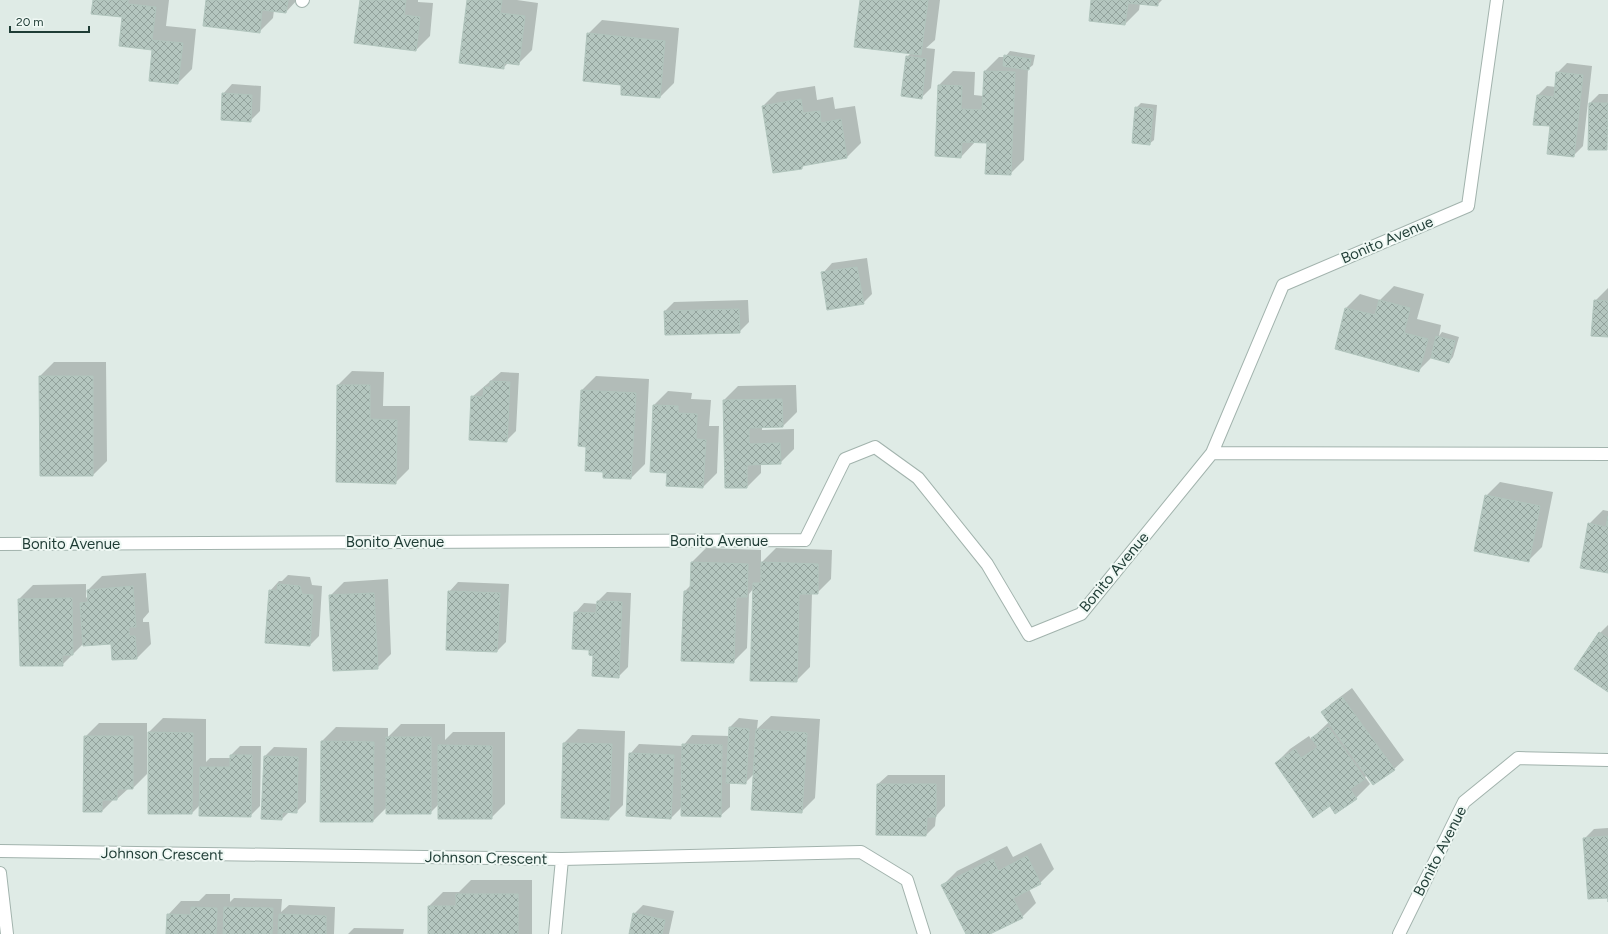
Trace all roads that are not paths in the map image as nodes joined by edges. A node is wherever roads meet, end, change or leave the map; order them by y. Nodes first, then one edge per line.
1 (1497, 0) edge
2 (1212, 453) junction
3 (1608, 454) edge
4 (0, 544) edge
5 (1608, 760) edge
6 (0, 851) edge
7 (562, 860) junction
8 (0, 873) edge
9 (7, 934) edge
10 (555, 934) edge
11 (924, 934) edge
12 (1399, 934) edge

1 - 2 street, Bonito Avenue
2 - 3 street
2 - 4 street, Bonito Avenue
5 - 12 street, Bonito Avenue
6 - 7 street, Johnson Crescent
7 - 10 street
7 - 11 street, Johnson Crescent
8 - 9 street

